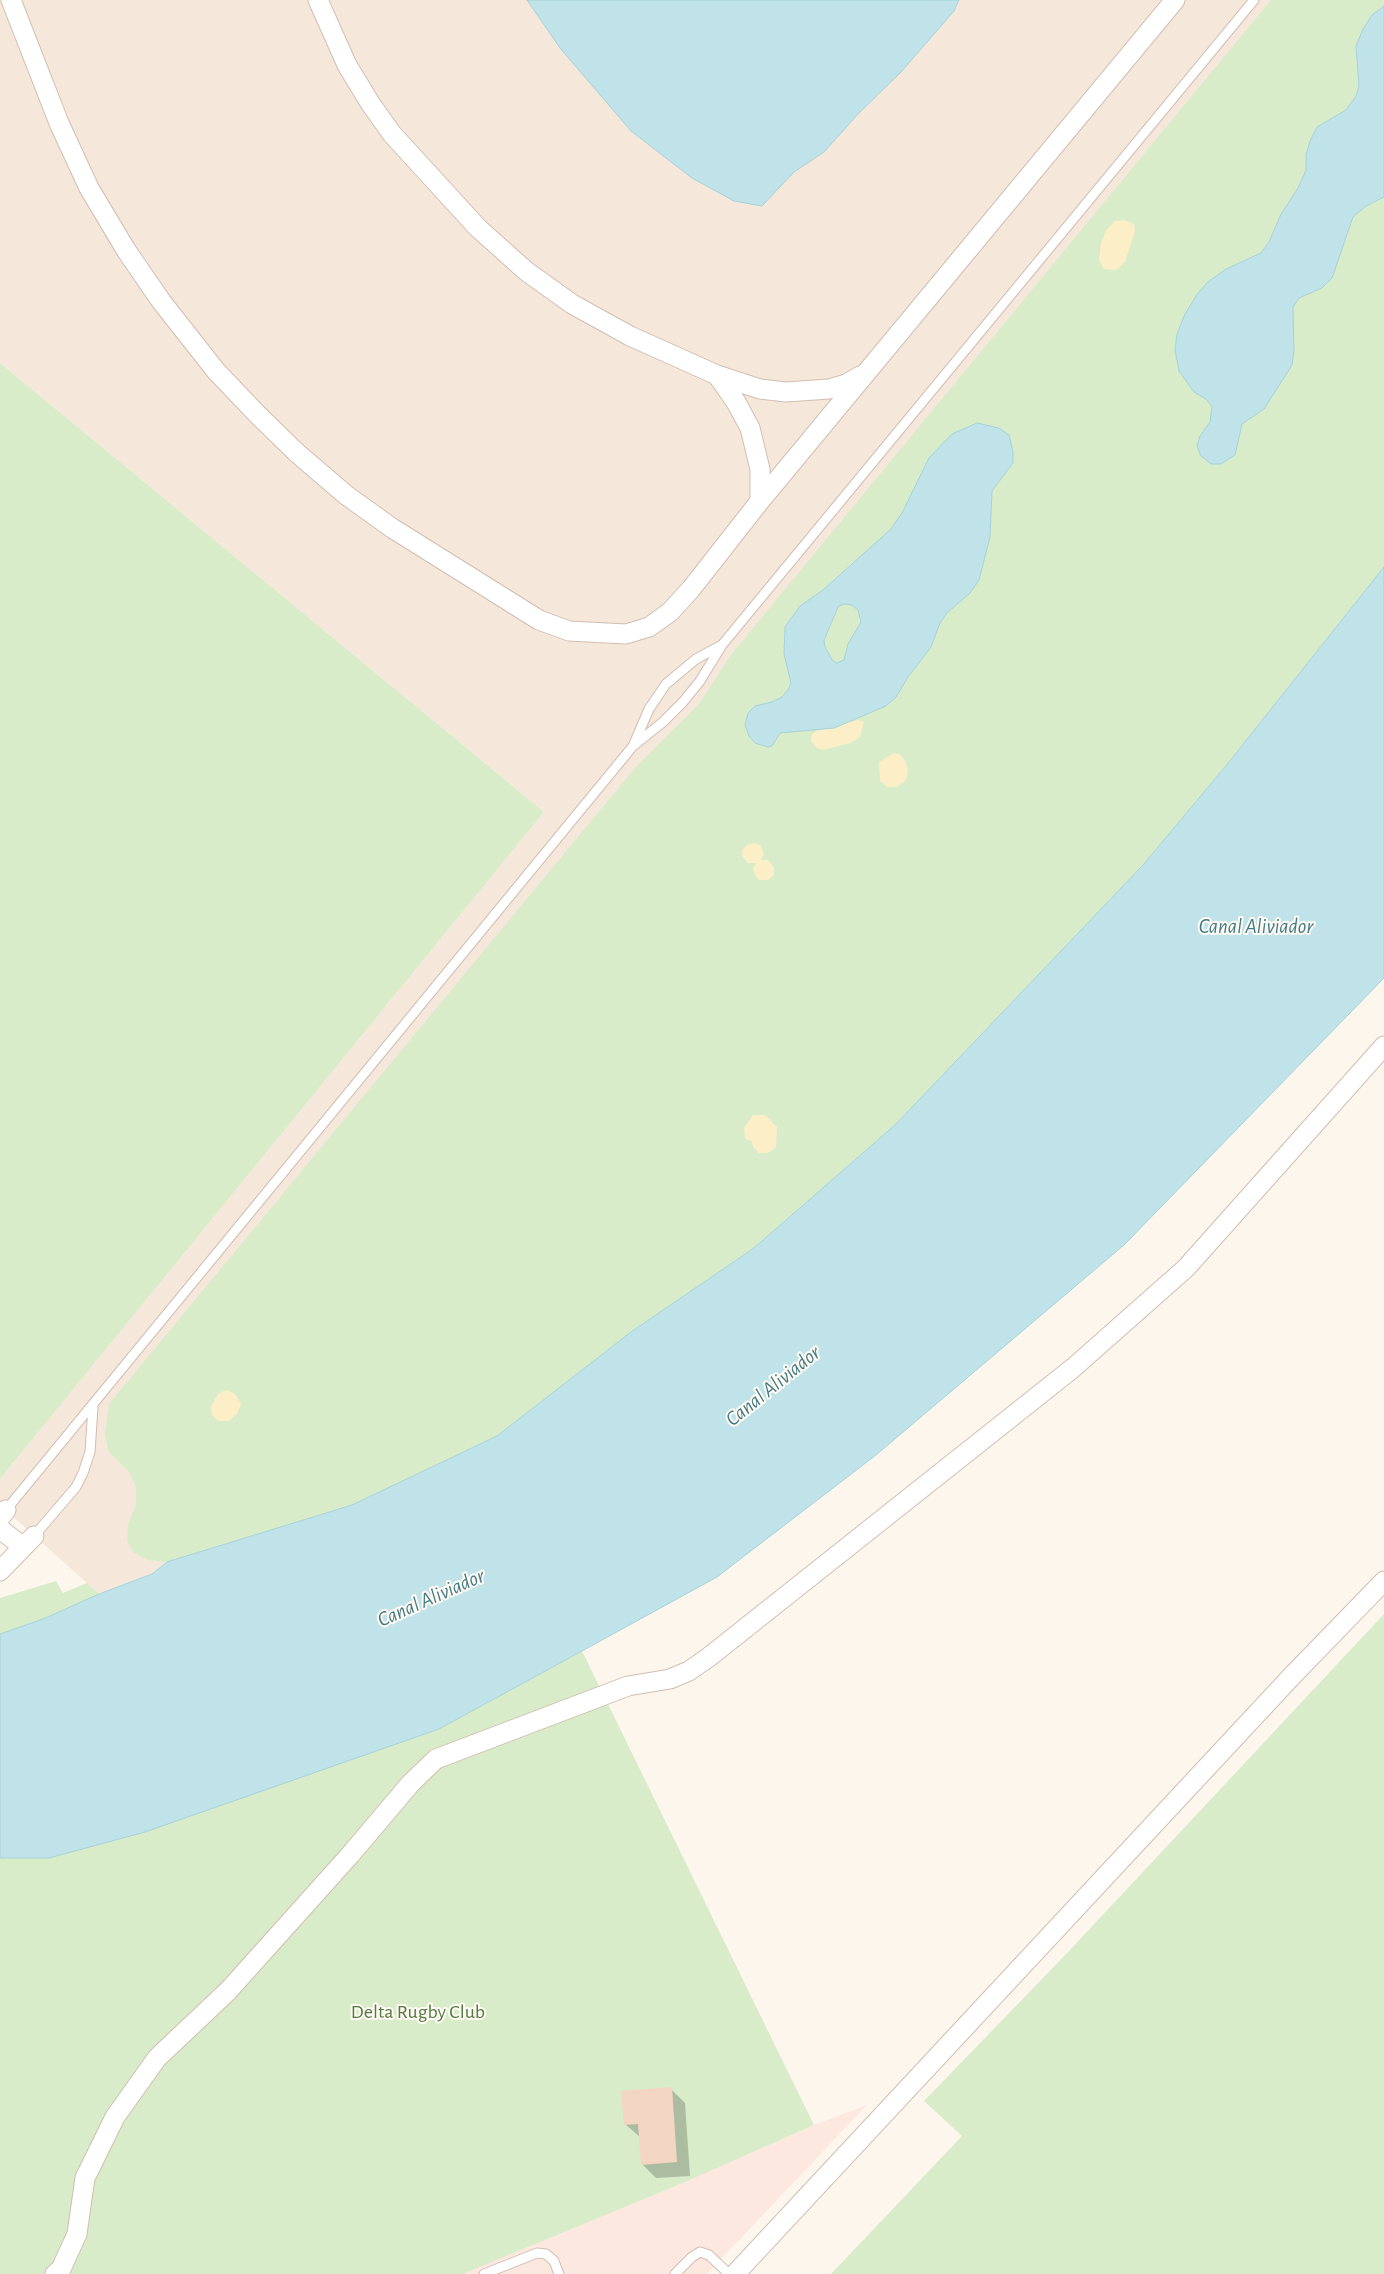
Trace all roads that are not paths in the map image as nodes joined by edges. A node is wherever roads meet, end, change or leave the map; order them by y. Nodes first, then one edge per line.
1 (11, 0) edge
2 (318, 0) edge
3 (1176, 0) edge
4 (1254, 0) edge
5 (868, 372) junction
6 (717, 375) junction
7 (760, 502) junction
8 (722, 645) junction
9 (633, 746) junction
10 (1384, 1046) edge
11 (93, 1407) junction
12 (3, 1514) edge
13 (0, 1529) edge
14 (29, 1541) junction
15 (0, 1571) edge
16 (1384, 1581) edge
17 (55, 2274) edge
18 (484, 2274) edge
19 (559, 2274) edge
20 (675, 2274) edge
21 (729, 2274) edge
22 (735, 2274) edge

1 - 7 street
2 - 6 street
3 - 5 street
4 - 8 lane
5 - 6 street
5 - 7 street
6 - 7 street
8 - 9 lane
8 - 9 lane
9 - 11 lane
10 - 17 street
11 - 12 lane
11 - 14 lane
13 - 14 street
14 - 15 street
16 - 22 street
18 - 19 lane
20 - 21 lane

